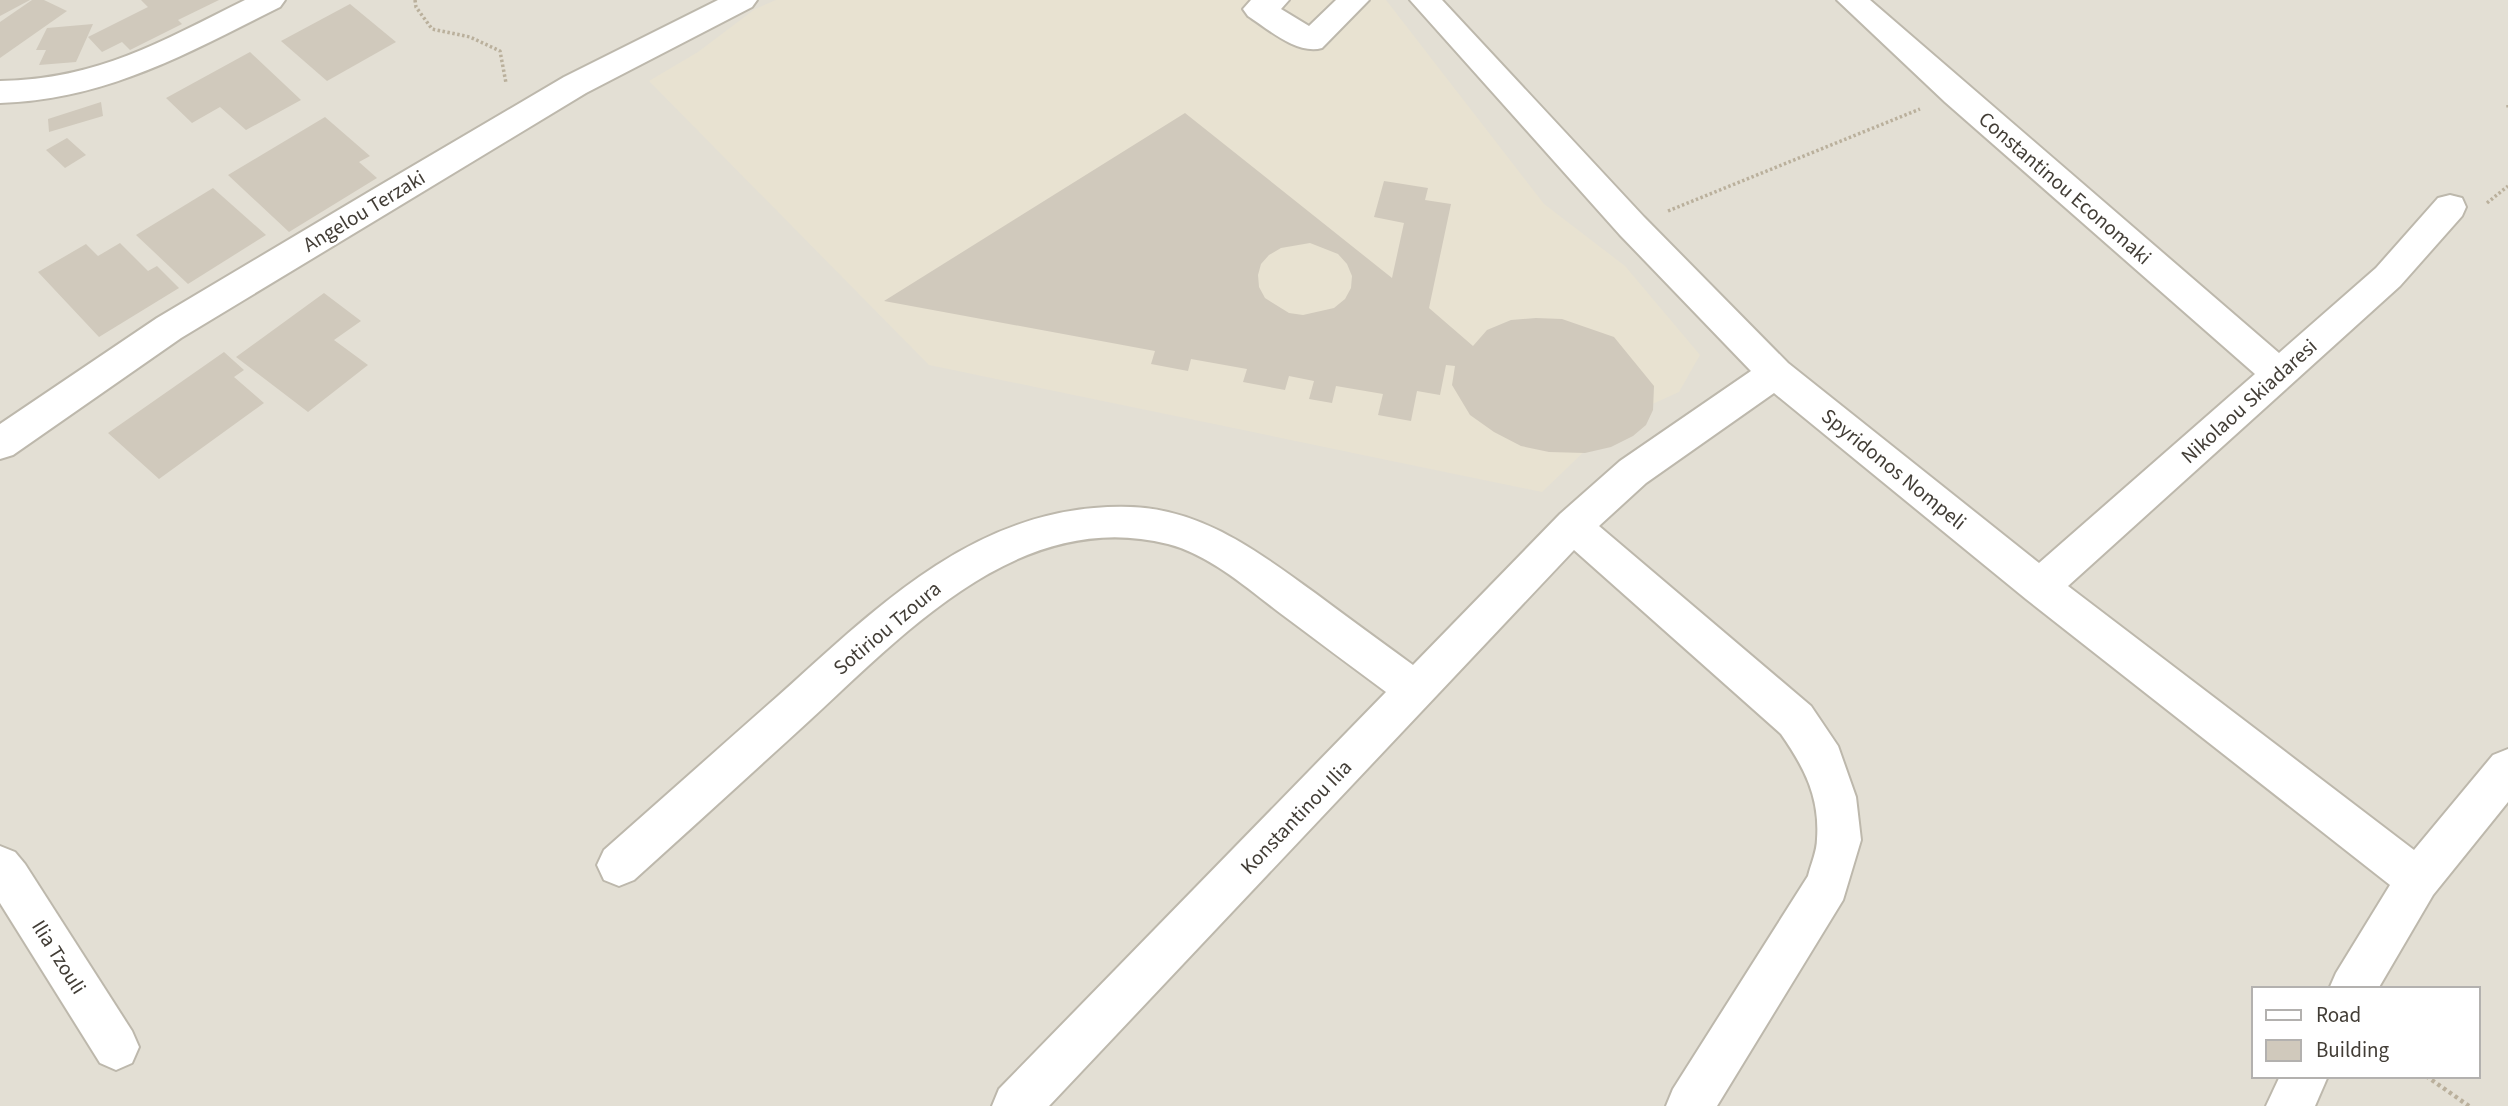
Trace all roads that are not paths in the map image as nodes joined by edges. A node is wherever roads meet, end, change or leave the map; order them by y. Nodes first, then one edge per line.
1 (270, 0) edge
2 (742, 0) edge
3 (1274, 0) edge
4 (1354, 0) edge
5 (1425, 0) edge
6 (1852, 0) edge
7 (0, 92) edge
8 (2450, 207) dead end
9 (1775, 373) junction
10 (2279, 374) junction
11 (0, 444) edge
12 (1573, 526) junction
13 (2040, 587) junction
14 (1417, 691) junction
15 (2508, 769) edge
16 (619, 866) dead end
17 (0, 867) edge
18 (2418, 880) junction
19 (2353, 987) edge
20 (116, 1047) dead end
21 (2304, 1078) edge
22 (1016, 1106) edge
23 (1690, 1106) edge
24 (2290, 1106) edge

1 - 7 street
2 - 11 street, Angelou Terzaki
3 - 4 street
5 - 9 street, Spyridonos Nompeli
6 - 10 street, Constantinou Economaki
8 - 10 street, Nikolaou Skiadaresi
9 - 12 street, Konstantinou Ilia
9 - 13 street, Spyridonos Nompeli
10 - 13 street, Nikolaou Skiadaresi
12 - 14 street, Konstantinou Ilia
12 - 23 street
13 - 18 street, Spyridonos Nompeli
14 - 16 street, Sotiriou Tzoura
14 - 22 street, Konstantinou Ilia
15 - 18 street
17 - 20 street, Ilia Tzouli
18 - 19 street
21 - 24 street

